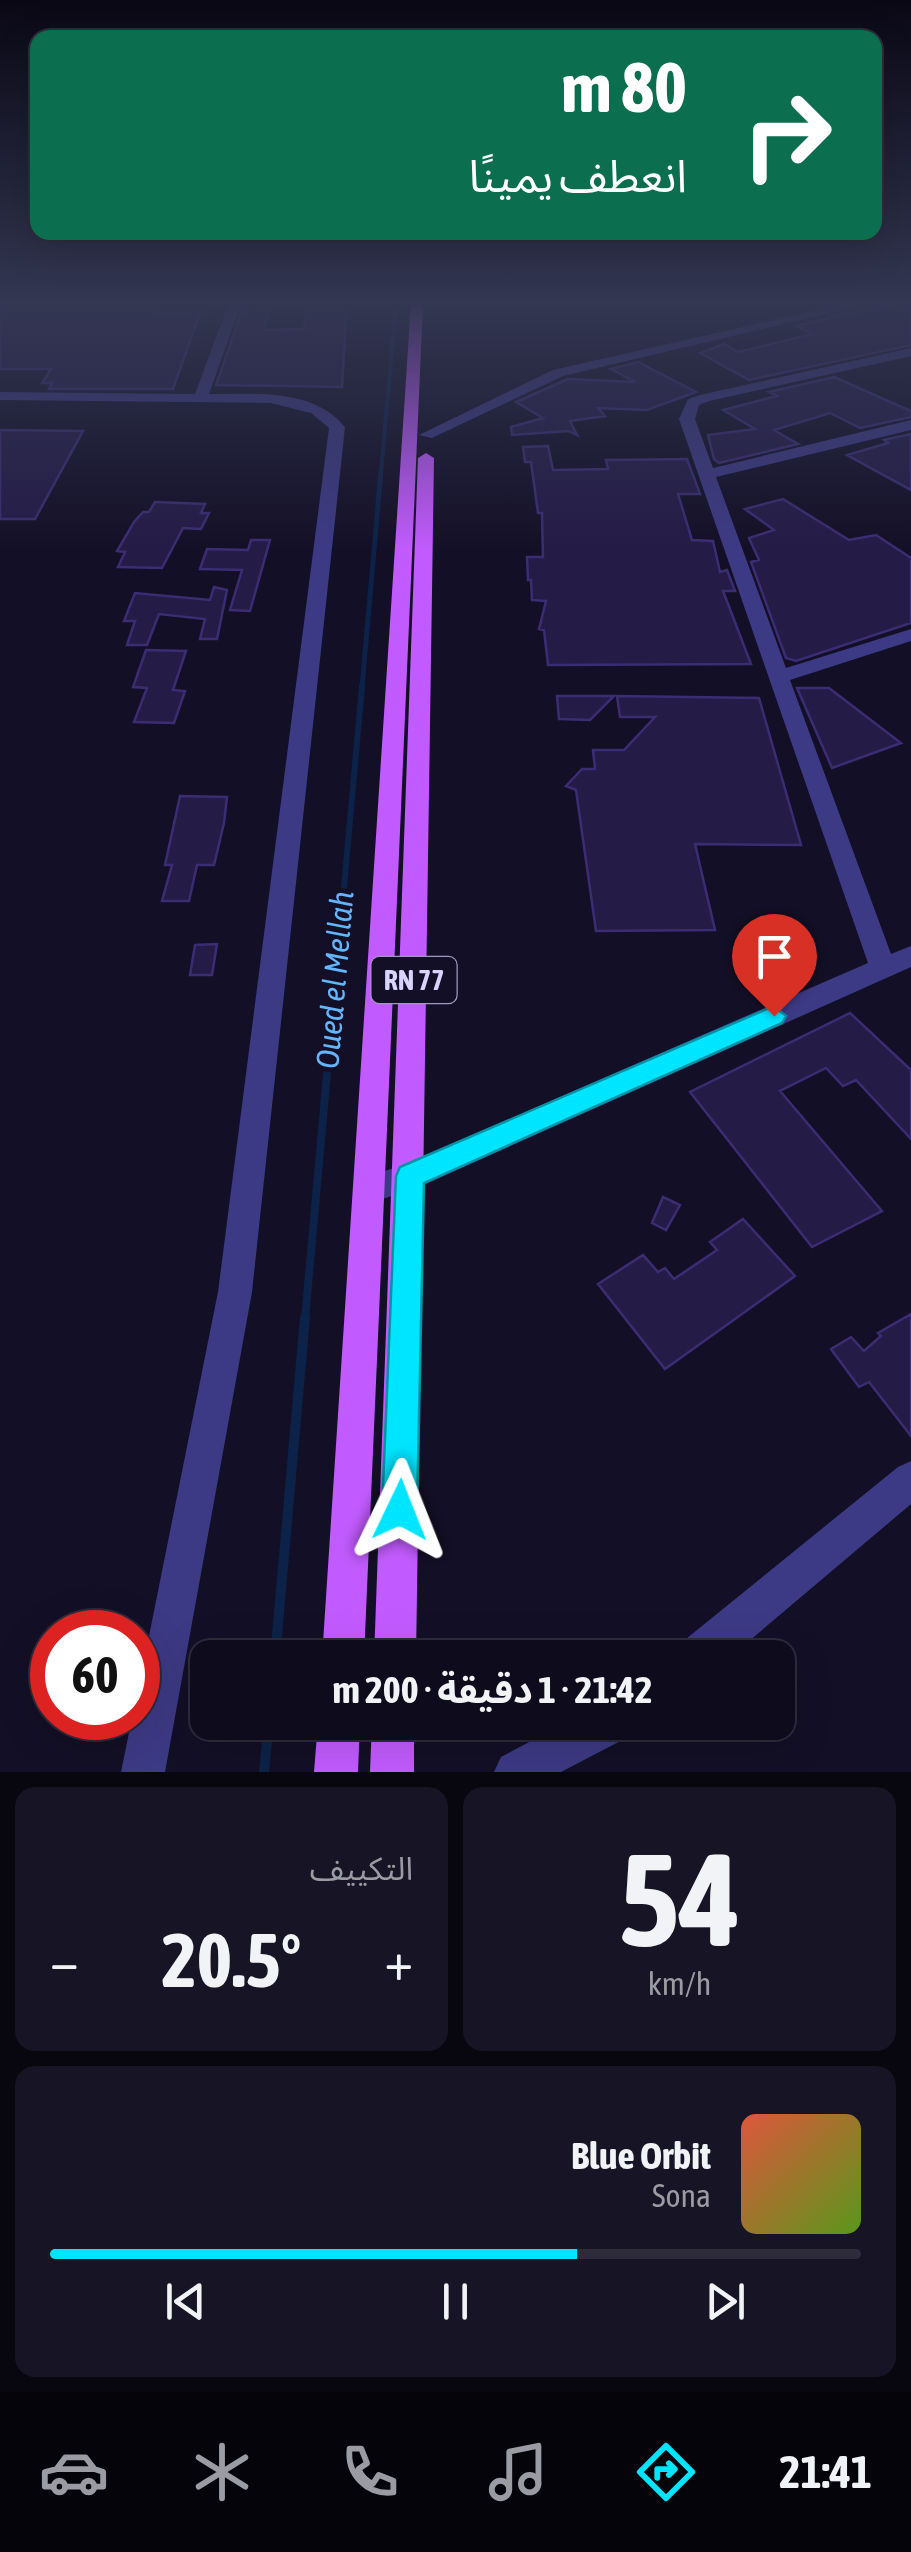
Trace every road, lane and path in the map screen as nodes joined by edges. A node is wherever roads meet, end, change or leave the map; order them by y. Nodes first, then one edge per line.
1 (205, 386) edge
2 (413, 386) edge
3 (427, 386) edge
4 (535, 386) edge
5 (764, 386) edge
6 (0, 396) edge
7 (201, 397) junction
8 (911, 425) edge
9 (426, 435) junction
10 (706, 476) junction
11 (911, 635) edge
12 (782, 676) junction
13 (911, 956) edge
14 (883, 968) junction
15 (410, 1176) junction
16 (372, 1189) junction
17 (911, 1480) edge
18 (344, 1640) edge
19 (396, 1640) edge
20 (718, 1640) edge
21 (338, 1740) edge
22 (393, 1740) edge
23 (578, 1740) edge
24 (143, 1772) edge
25 (336, 1772) edge
26 (392, 1772) edge
27 (516, 1772) edge

1 - 7 street
2 - 16 main road, RN 77
3 - 9 main road, RN 77
4 - 9 street
5 - 10 street
6 - 7 street
7 - 24 street
8 - 10 street
9 - 15 main road, RN 77
10 - 12 street
11 - 12 street
12 - 14 street
13 - 14 street
14 - 15 street
15 - 16 street
15 - 19 main road, RN 77
16 - 18 main road, RN 77
17 - 20 street
21 - 25 main road
22 - 26 main road
23 - 27 street

